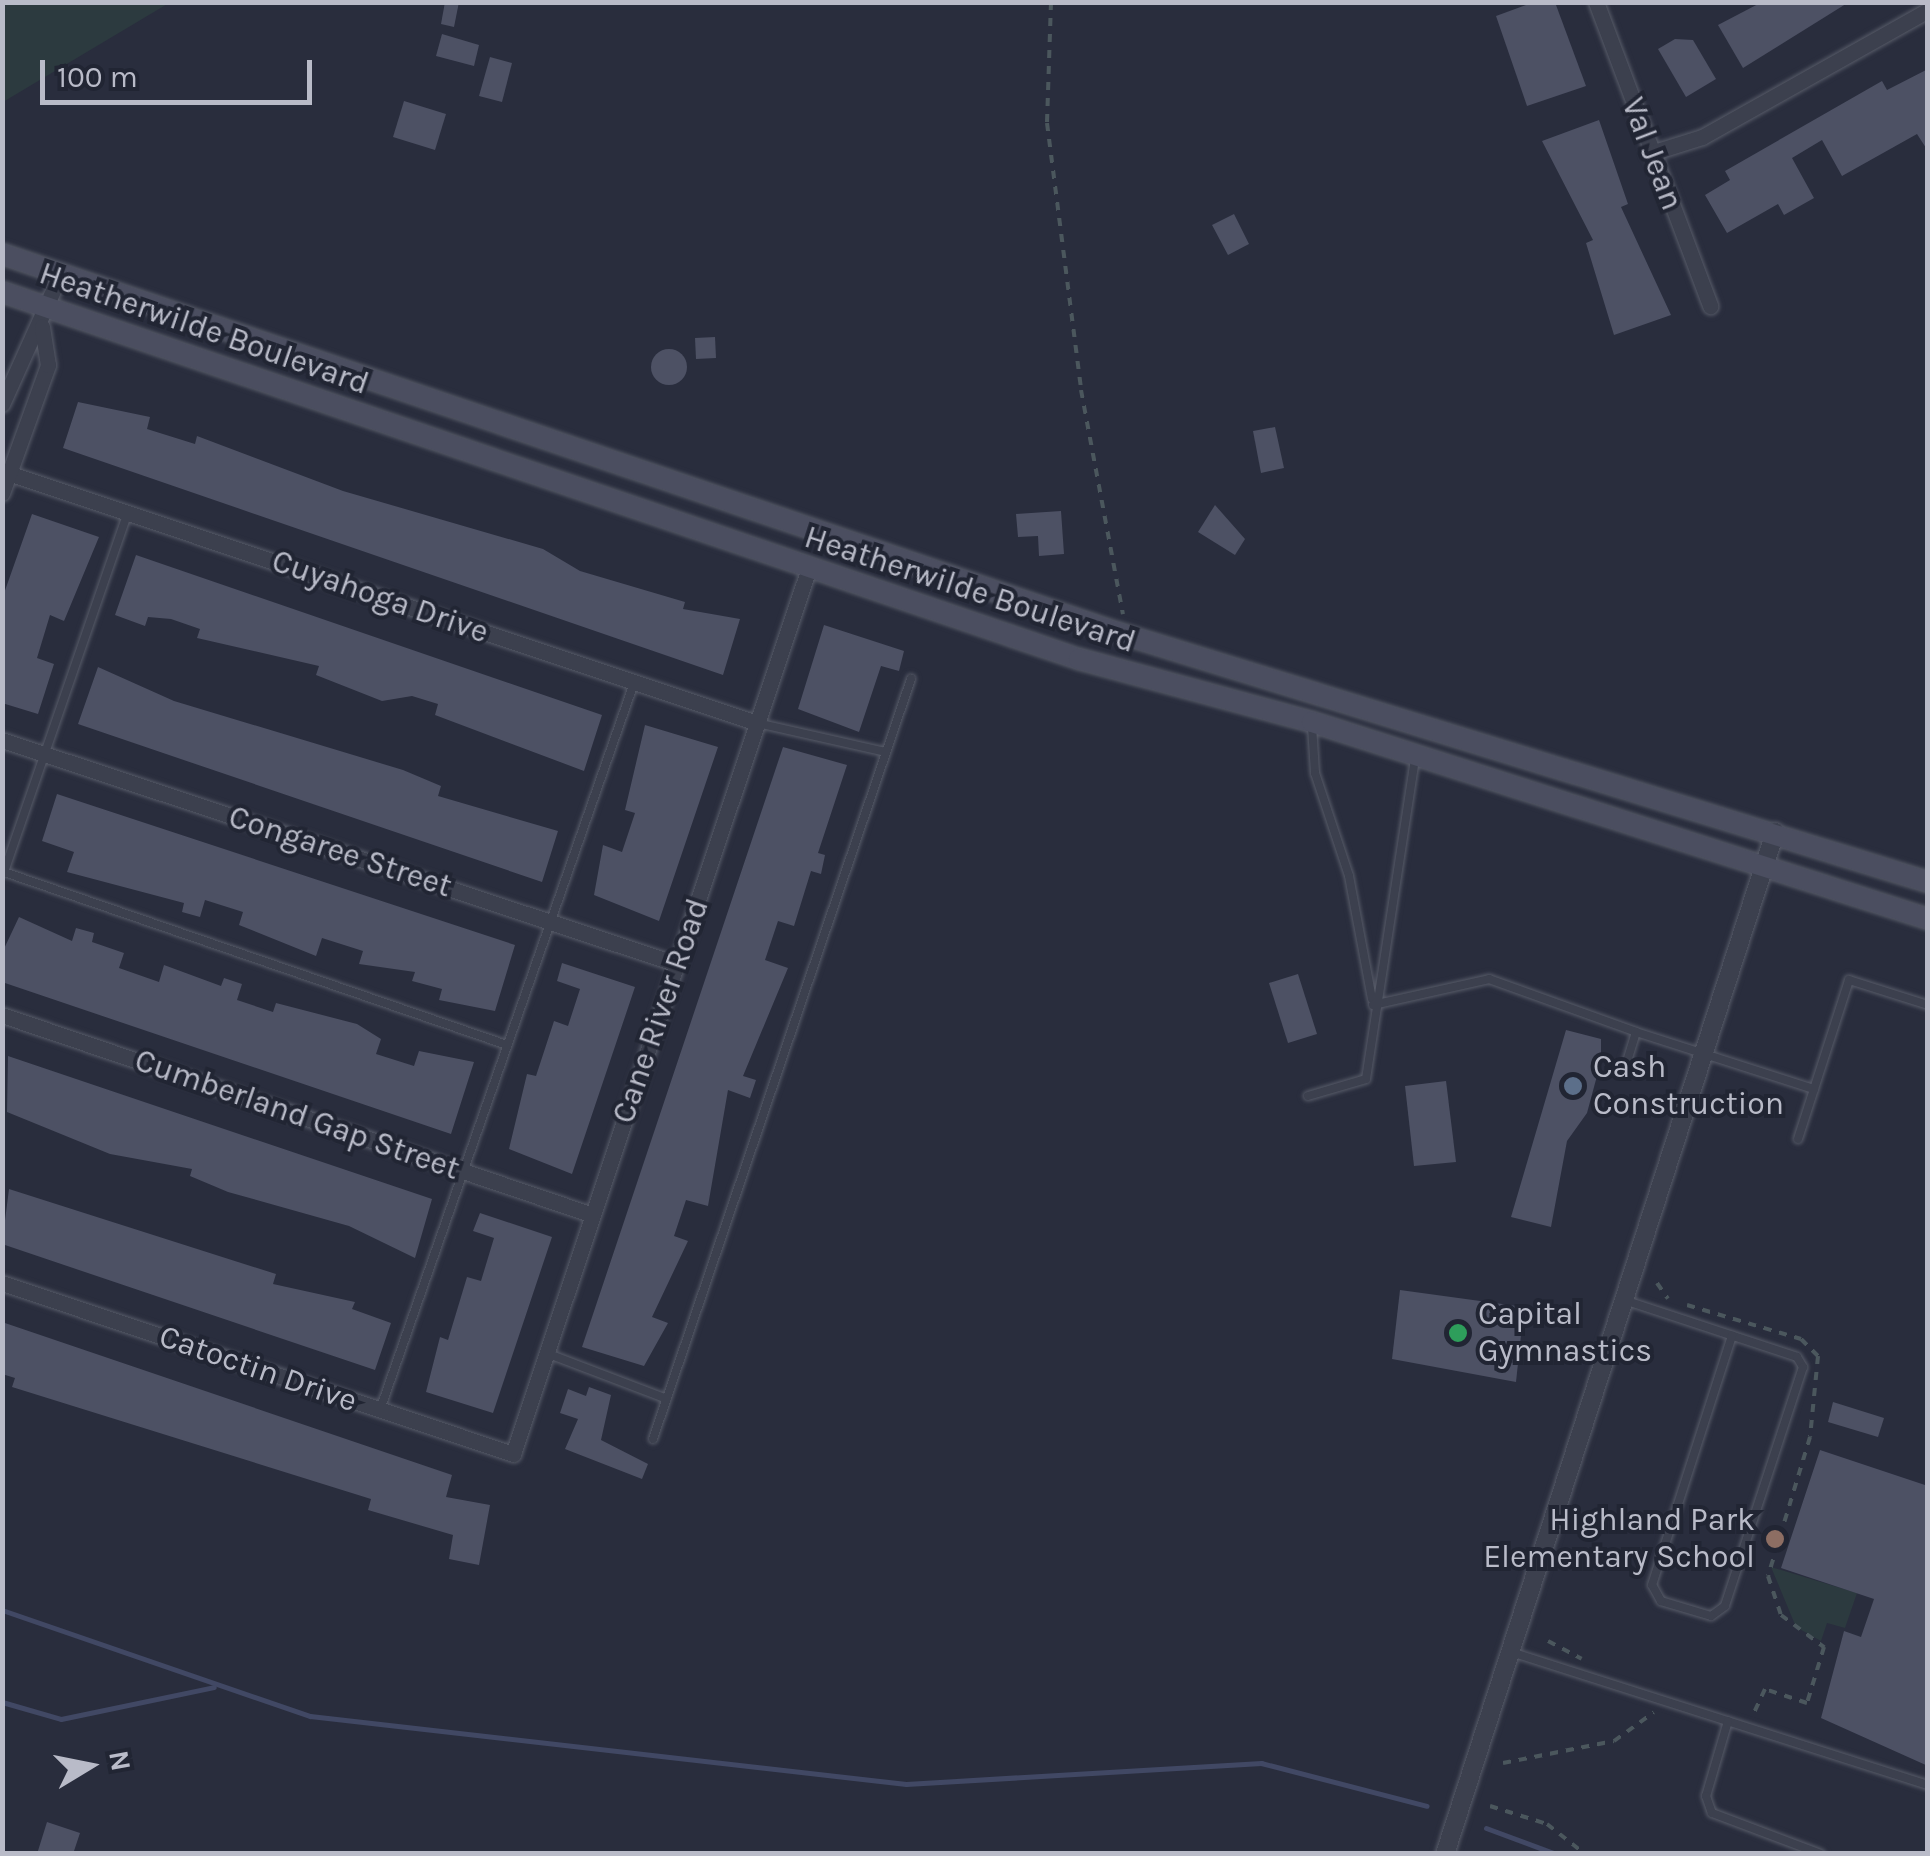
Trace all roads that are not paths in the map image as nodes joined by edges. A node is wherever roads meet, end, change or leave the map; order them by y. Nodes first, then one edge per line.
1 (1596, 2) edge
2 (1928, 10) edge
3 (1651, 153) junction
4 (2, 254) edge
5 (61, 273) junction
6 (2, 292) edge
7 (1710, 306) dead end
8 (46, 317) junction
9 (2, 404) edge
10 (6, 472) edge
11 (2, 493) edge
12 (128, 512) junction
13 (809, 568) junction
14 (911, 679) dead end
15 (634, 682) junction
16 (1322, 690) junction
17 (1312, 722) junction
18 (758, 724) junction
19 (2, 740) edge
20 (886, 752) junction
21 (44, 754) junction
22 (1416, 755) junction
23 (1775, 832) junction
24 (1764, 866) junction
25 (3, 874) edge
26 (1928, 882) edge
27 (1928, 919) edge
28 (550, 922) junction
29 (677, 964) junction
30 (1373, 1004) junction
31 (1928, 1005) edge
32 (2, 1014) edge
33 (1636, 1032) junction
34 (508, 1045) junction
35 (1703, 1057) junction
36 (1627, 1061) dead end
37 (1814, 1089) junction
38 (1308, 1096) dead end
39 (1798, 1139) dead end
40 (463, 1172) junction
41 (593, 1215) junction
42 (2, 1284) edge
43 (1624, 1300) junction
44 (1732, 1336) junction
45 (546, 1353) junction
46 (666, 1399) junction
47 (380, 1410) junction
48 (653, 1439) dead end
49 (512, 1454) joint
50 (1511, 1652) junction
51 (1728, 1721) junction
52 (1928, 1785) edge
53 (1445, 1854) edge
54 (1822, 1854) edge

1 - 3 street, Val Jean
2 - 3 street
3 - 7 street, Val Jean
4 - 5 main road, Heatherwilde Boulevard
5 - 8 street
5 - 16 main road, Heatherwilde Boulevard
6 - 8 main road, Heatherwilde Boulevard
8 - 9 street
8 - 10 street
8 - 13 main road, Heatherwilde Boulevard
10 - 11 street
10 - 12 street, Cuyahoga Drive
12 - 15 street, Cuyahoga Drive
12 - 21 lane
13 - 17 main road, Heatherwilde Boulevard
13 - 18 street, Cane River Road
14 - 20 lane
15 - 18 street, Cuyahoga Drive
15 - 28 lane
16 - 17 main road
16 - 23 main road, Heatherwilde Boulevard
17 - 22 main road, Heatherwilde Boulevard
17 - 30 lane
18 - 20 lane
18 - 29 street, Cane River Road
19 - 21 street, Congaree Street
20 - 46 lane
21 - 25 lane
21 - 28 street, Congaree Street
22 - 24 main road, Heatherwilde Boulevard
22 - 30 lane
23 - 24 street
23 - 26 main road, Heatherwilde Boulevard
24 - 27 main road, Heatherwilde Boulevard
24 - 35 street
25 - 34 lane
28 - 29 street, Congaree Street
28 - 34 lane
29 - 41 street, Cane River Road
30 - 33 lane
30 - 38 lane
31 - 37 lane
32 - 40 street, Cumberland Gap Street
33 - 35 lane
33 - 36 lane
34 - 40 lane
35 - 37 lane
35 - 43 street
37 - 39 lane
40 - 41 street, Cumberland Gap Street
40 - 47 lane
41 - 45 street, Cane River Road
42 - 47 street, Catoctin Drive
43 - 44 lane
43 - 50 street
44 - 44 lane
45 - 46 lane
45 - 49 street, Cane River Road
46 - 48 lane
47 - 49 street, Catoctin Drive
50 - 51 lane
50 - 53 street
51 - 52 lane
51 - 54 lane

